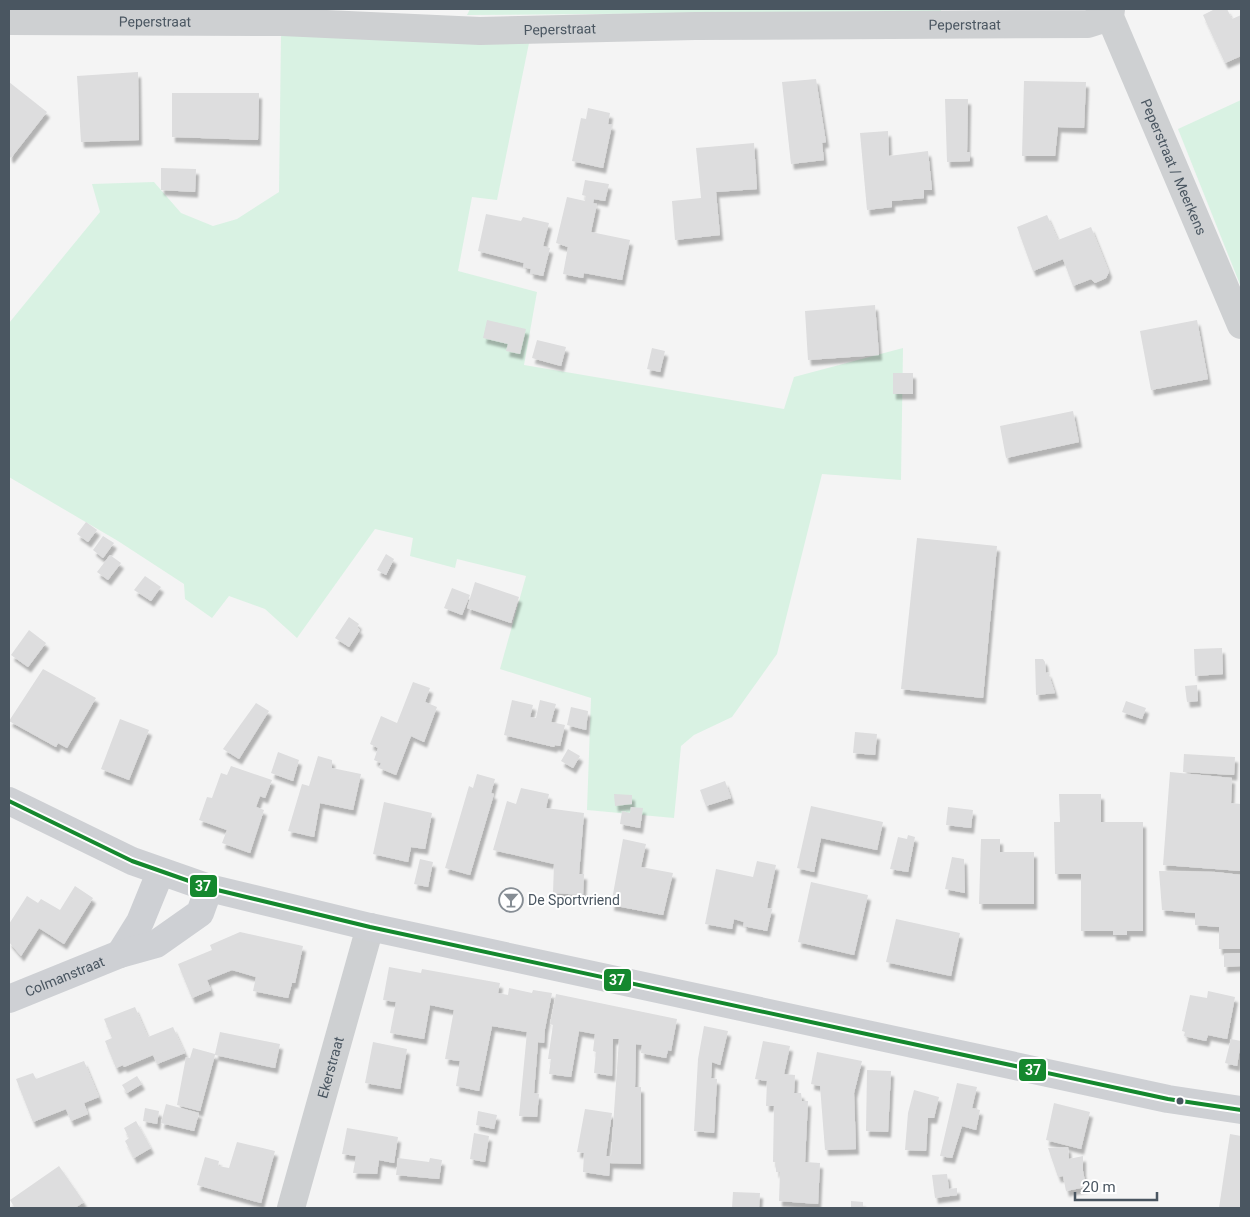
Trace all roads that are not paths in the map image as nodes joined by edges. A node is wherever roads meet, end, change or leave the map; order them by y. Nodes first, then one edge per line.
1 (1111, 13) edge
2 (9, 21) edge
3 (1241, 325) edge
4 (9, 801) edge
5 (160, 873) junction
6 (208, 888) junction
7 (370, 927) junction
8 (120, 954) junction
9 (9, 999) edge
10 (1241, 1110) edge
11 (291, 1208) edge

1 - 2 street, Peperstraat
1 - 3 street, Peperstraat / Meerkens
4 - 5 main road
5 - 6 main road
5 - 8 main road, Colmanstraat
6 - 7 main road
6 - 8 main road, Colmanstraat
7 - 10 main road
7 - 11 street, Ekerstraat
8 - 9 main road, Colmanstraat

